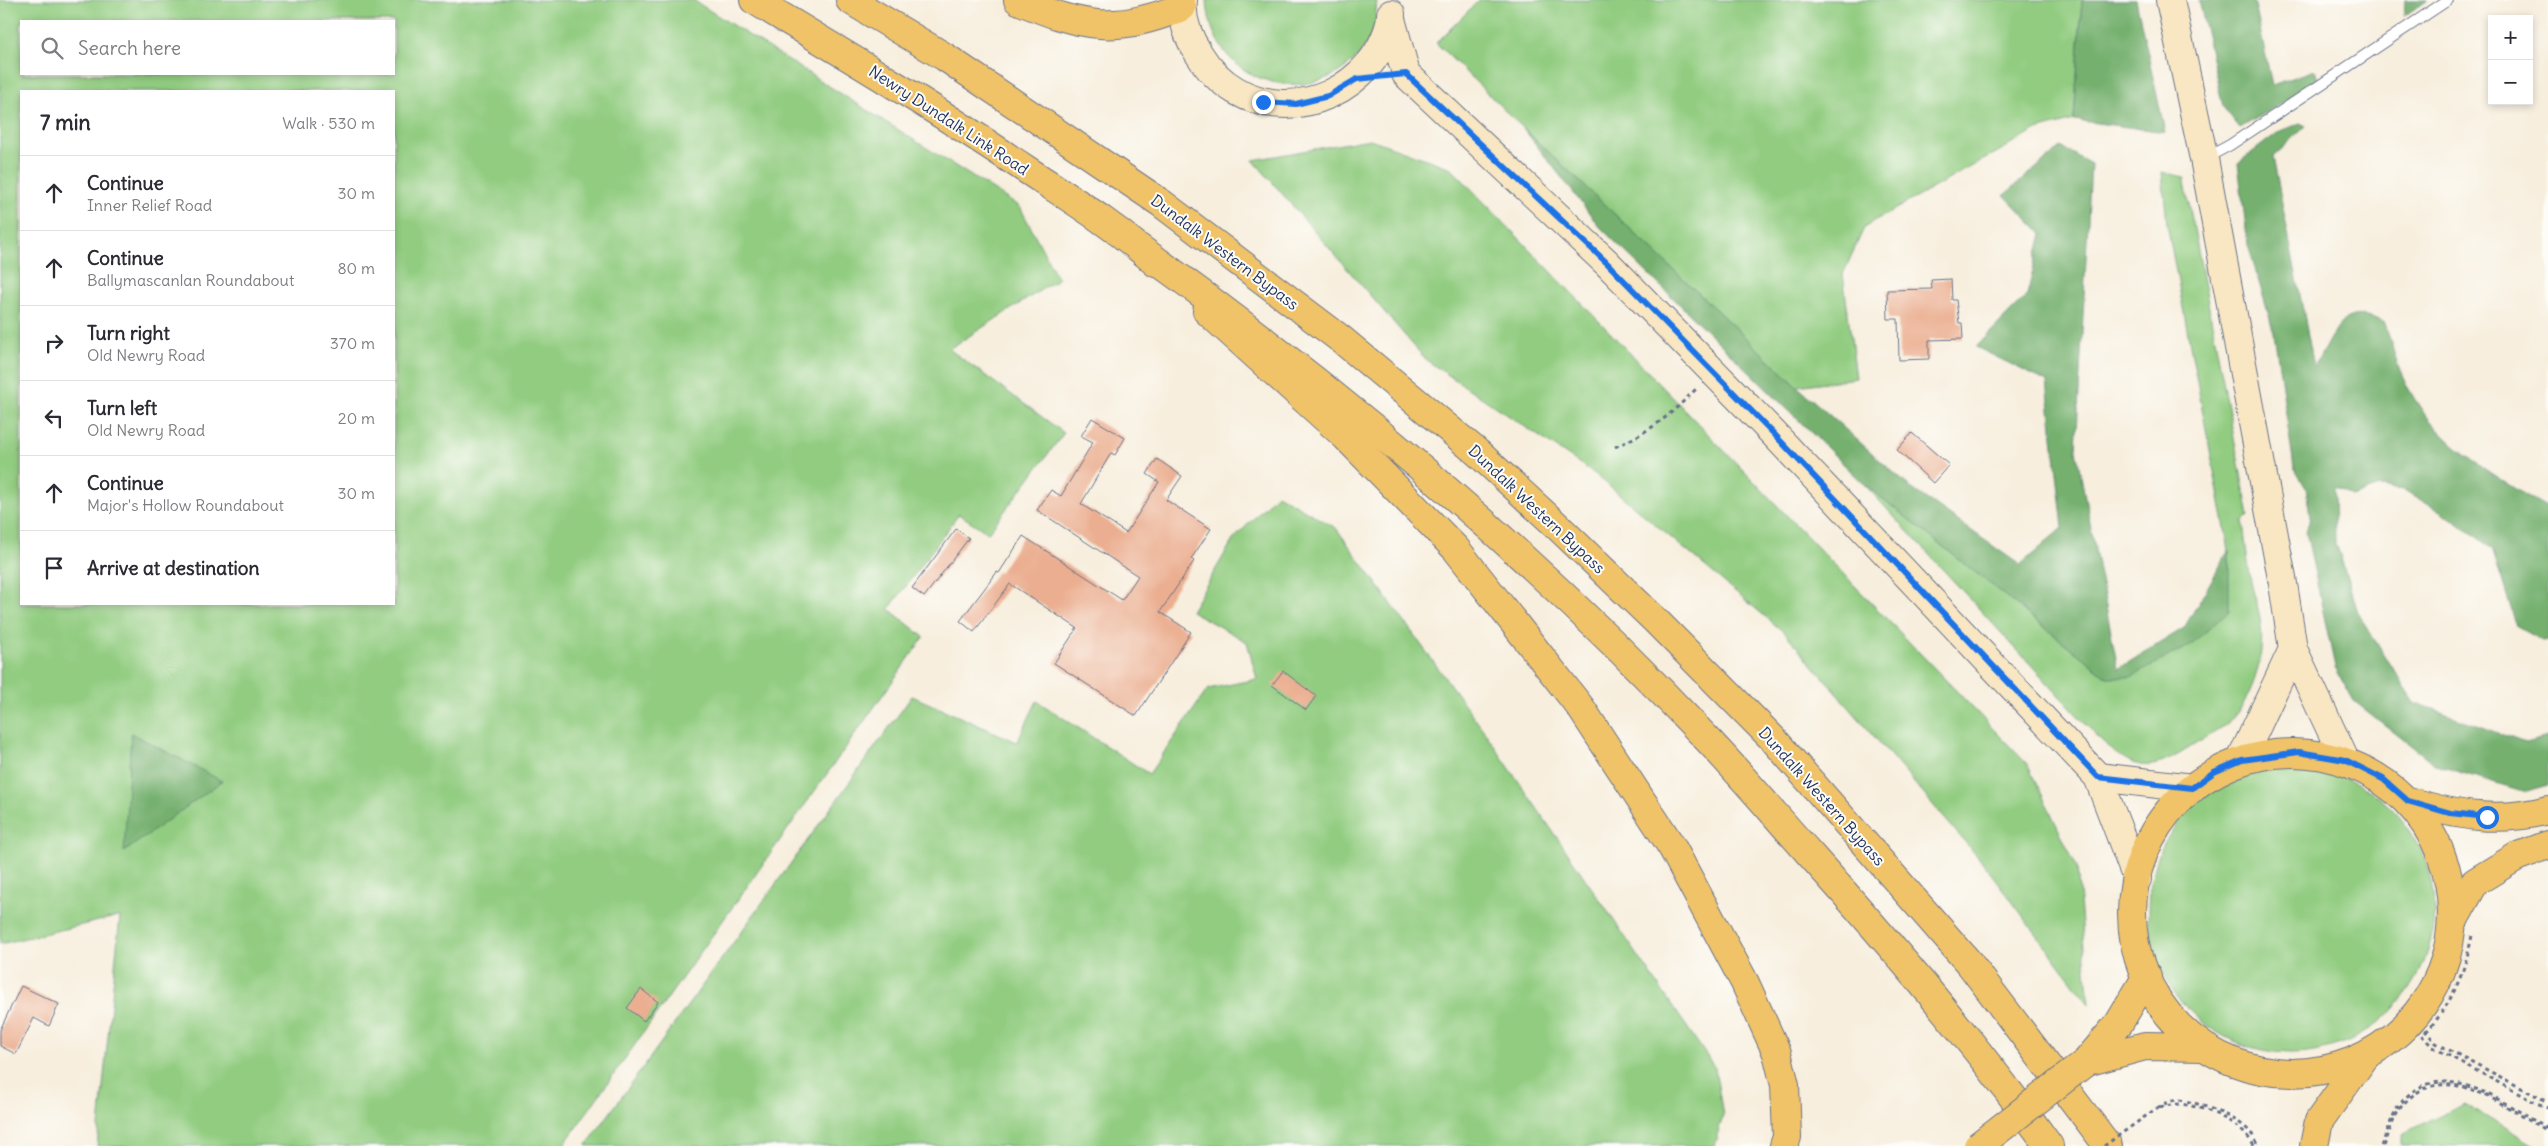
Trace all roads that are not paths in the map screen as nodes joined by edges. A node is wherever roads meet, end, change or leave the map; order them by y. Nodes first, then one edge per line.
1 (754, 0) edge
2 (850, 0) edge
3 (1018, 0) edge
4 (2170, 0) edge
5 (2448, 0) edge
6 (1182, 3) edge
7 (1391, 10) edge
8 (1406, 74) junction
9 (1357, 79) junction
10 (2204, 159) junction
11 (1139, 248) junction
12 (2293, 649) junction
13 (2242, 760) junction
14 (2345, 760) junction
15 (2098, 777) junction
16 (2192, 788) junction
17 (2408, 801) junction
18 (2548, 810) edge
19 (2548, 845) edge
20 (2137, 879) junction
21 (2463, 925) junction
22 (2147, 976) junction
23 (2203, 1047) junction
24 (2364, 1058) junction
25 (2086, 1062) junction
26 (1784, 1146) edge
27 (1978, 1146) edge
28 (2050, 1146) edge
29 (2106, 1146) edge
30 (2314, 1146) edge

1 - 11 main road, Newry Dundalk Link Road
2 - 29 main road, Dundalk Western Bypass
3 - 6 main road
4 - 10 main road
5 - 10 lane
6 - 9 main road
7 - 8 main road
7 - 9 main road
8 - 9 main road
8 - 15 main road
10 - 12 main road
11 - 26 main road
11 - 28 main road
12 - 13 main road
12 - 14 main road
13 - 14 main road
13 - 16 main road
14 - 17 main road
15 - 16 main road
15 - 20 main road
16 - 20 main road
17 - 18 main road
17 - 21 main road
19 - 21 main road
20 - 22 main road
21 - 24 main road
22 - 23 main road
22 - 25 main road
23 - 24 main road
23 - 25 main road
24 - 30 main road
25 - 27 main road, bridge

